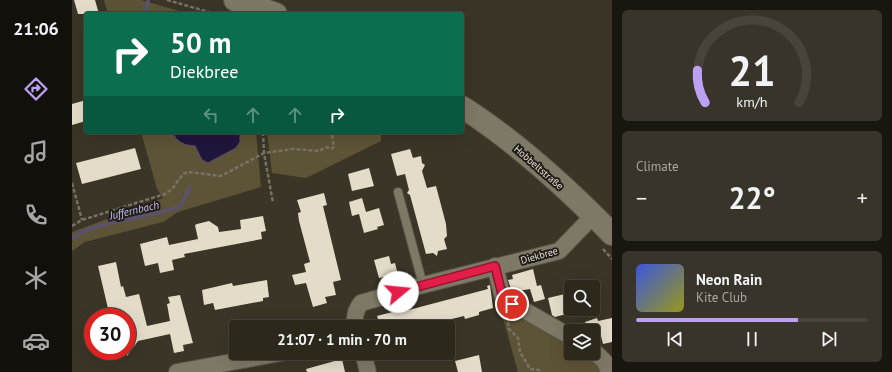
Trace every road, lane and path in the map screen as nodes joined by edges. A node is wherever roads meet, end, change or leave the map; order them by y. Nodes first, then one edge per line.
1 (167, 0) edge
2 (235, 0) edge
3 (209, 12) edge
4 (270, 12) edge
5 (464, 108) edge
6 (263, 134) edge
7 (333, 134) edge
8 (264, 153) junction
9 (72, 183) edge
10 (398, 192) dead end
11 (273, 203) dead end
12 (594, 215) junction
13 (82, 220) junction
14 (72, 226) edge
15 (607, 241) edge
16 (612, 259) edge
17 (495, 266) junction
18 (423, 285) junction
19 (512, 304) junction
20 (356, 320) edge
21 (564, 333) edge
22 (600, 357) edge
23 (240, 360) edge
24 (365, 360) edge
25 (530, 370) edge
26 (177, 372) edge
27 (368, 372) edge
28 (541, 372) edge
29 (609, 372) edge

1 - 3 path
2 - 4 street
5 - 12 street, Hobbeltstraße
6 - 8 path
7 - 8 path
8 - 11 path
8 - 13 path
9 - 13 path
10 - 18 lane
12 - 15 street, Hobbeltstraße
12 - 17 street, Diekbree
13 - 14 path
15 - 16 path
17 - 18 street, Diekbree
17 - 19 street
18 - 20 street, Diekbree
19 - 21 street
19 - 25 path
22 - 29 street
23 - 26 street
24 - 27 street
25 - 28 path

